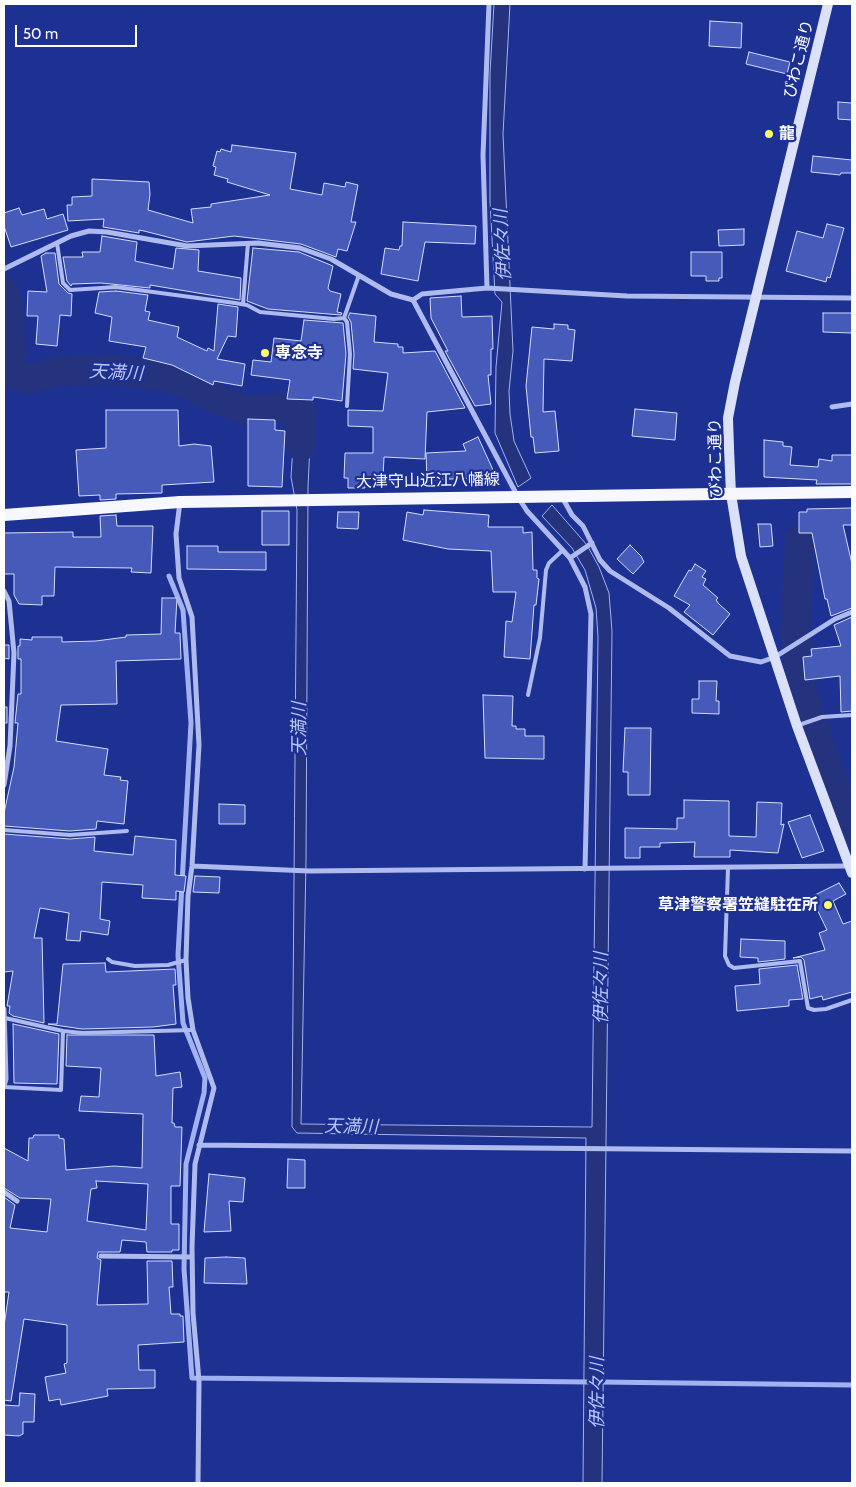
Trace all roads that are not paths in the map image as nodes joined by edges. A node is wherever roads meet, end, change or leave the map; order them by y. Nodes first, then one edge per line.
1 (488, 4) edge
2 (828, 4) edge
3 (57, 243) junction
4 (248, 243) junction
5 (4, 269) edge
6 (359, 275) junction
7 (490, 288) junction
8 (756, 297) junction
9 (852, 298) edge
10 (413, 300) junction
11 (243, 304) junction
12 (344, 318) junction
13 (852, 404) edge
14 (347, 406) dead end
15 (832, 407) dead end
16 (852, 492) edge
17 (730, 494) junction
18 (518, 496) junction
19 (561, 496) junction
20 (180, 502) junction
21 (4, 515) edge
22 (591, 544) junction
23 (563, 550) junction
24 (572, 557) junction
25 (4, 591) edge
26 (852, 612) edge
27 (775, 657) junction
28 (528, 694) dead end
29 (852, 715) edge
30 (797, 726) junction
31 (4, 785) edge
32 (4, 830) edge
33 (126, 831) dead end
34 (192, 866) junction
35 (728, 868) junction
36 (851, 868) edge
37 (587, 869) junction
38 (108, 959) dead end
39 (186, 960) junction
40 (852, 1000) edge
41 (4, 1009) edge
42 (5, 1018) edge
43 (193, 1030) junction
44 (62, 1031) junction
45 (4, 1087) edge
46 (199, 1145) junction
47 (852, 1151) edge
48 (4, 1192) edge
49 (17, 1201) dead end
50 (101, 1256) dead end
51 (192, 1257) junction
52 (198, 1483) edge

1 - 7 street
2 - 8 street, びわこ通り
3 - 4 street
3 - 5 street
3 - 11 lane
4 - 6 street
4 - 11 lane
6 - 10 street
6 - 12 lane
7 - 8 street
7 - 10 street
8 - 9 street
8 - 17 street, びわこ通り
10 - 18 street
11 - 12 lane
12 - 14 lane
13 - 15 street
16 - 17 main road, 大津守山近江八幡線
17 - 19 main road, 大津守山近江八幡線
17 - 27 street, びわこ通り
18 - 19 main road, 大津守山近江八幡線
18 - 20 main road, 大津守山近江八幡線
18 - 23 street
19 - 22 street
20 - 21 main road, 大津守山近江八幡線
20 - 34 street
22 - 24 street
22 - 27 street
23 - 24 street
23 - 28 lane
24 - 37 street
25 - 31 street
26 - 27 street
27 - 30 street, びわこ通り
29 - 30 lane
30 - 36 street, びわこ通り
32 - 33 lane
34 - 37 street
34 - 39 street
35 - 36 street
35 - 37 street
35 - 40 lane
38 - 39 lane
39 - 43 street
41 - 42 street
42 - 44 lane
42 - 45 street
43 - 44 lane
43 - 46 street
44 - 45 lane
46 - 47 street
46 - 51 street
48 - 49 street
50 - 51 street
51 - 52 street

